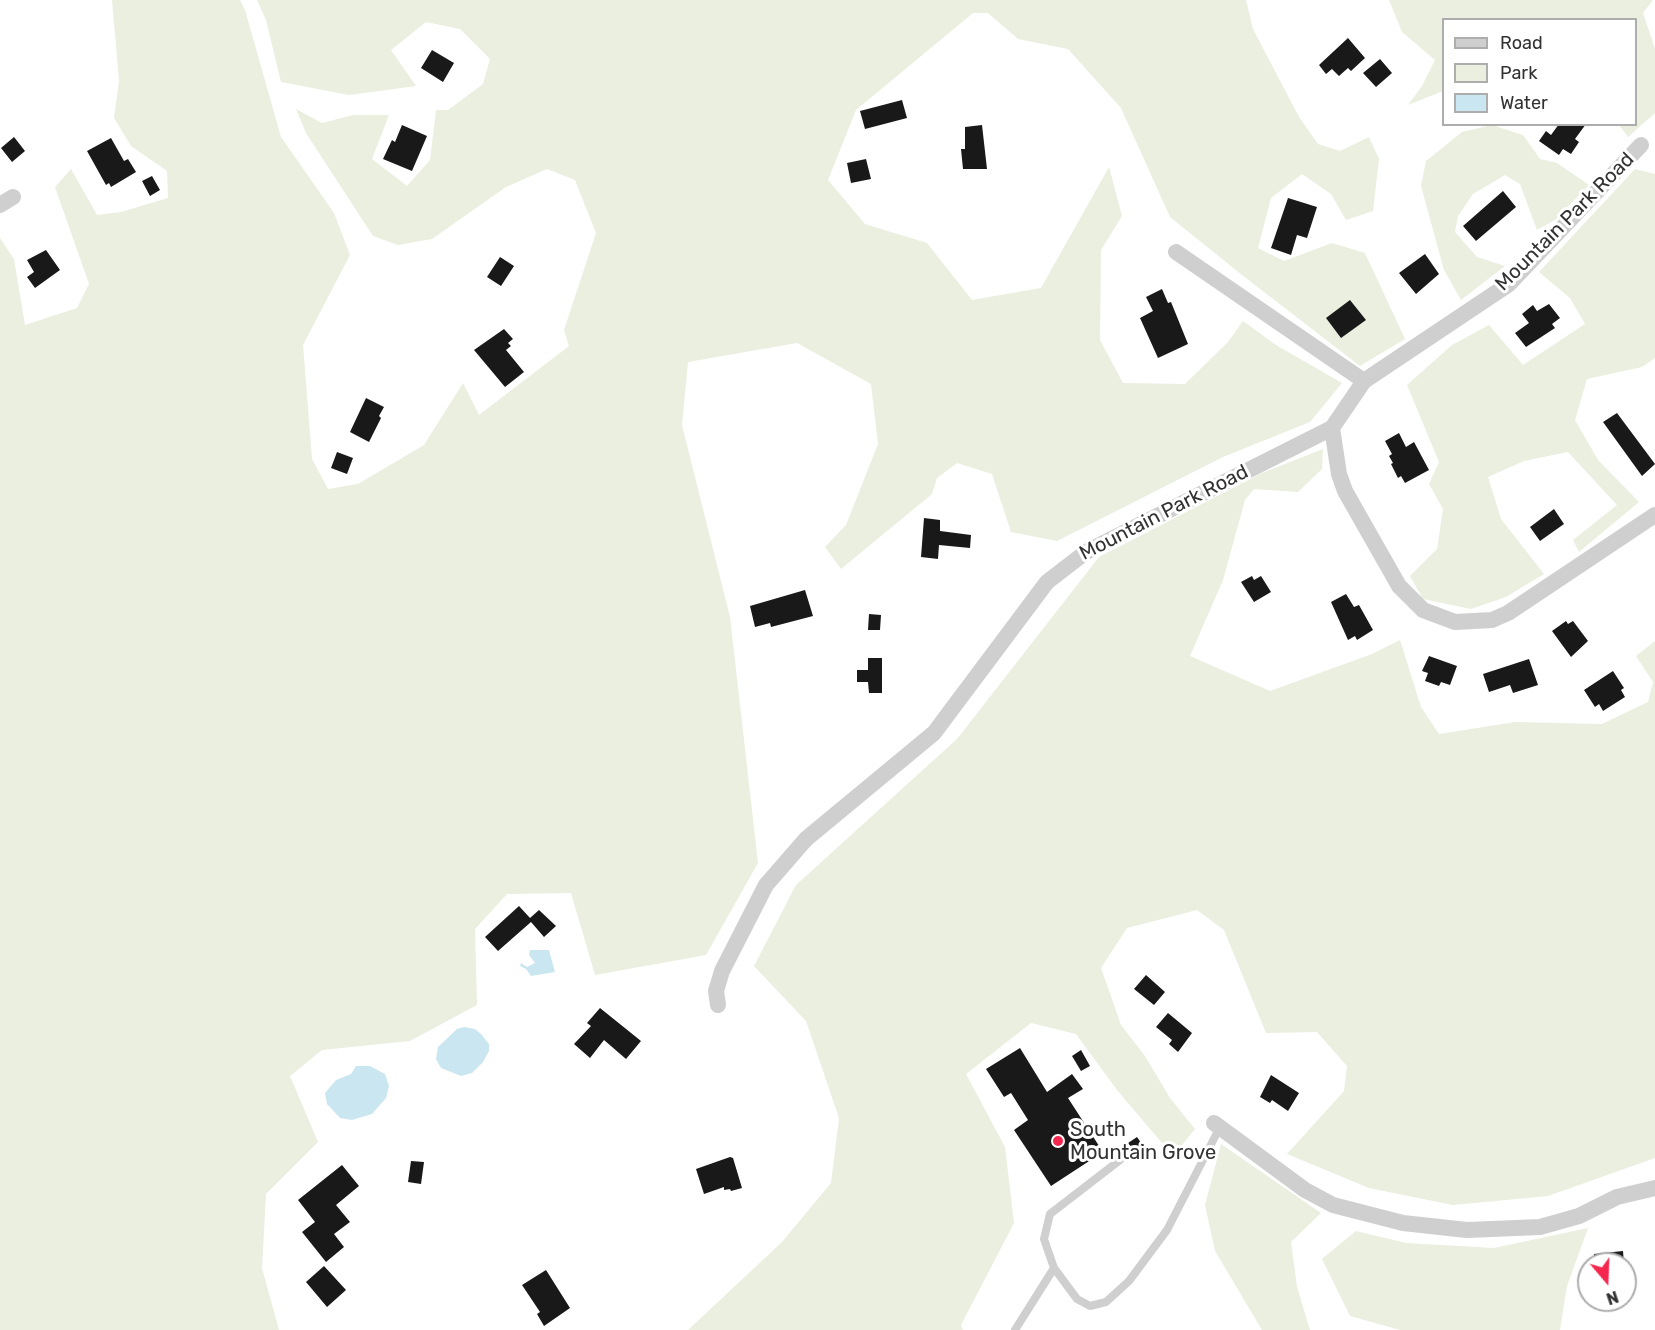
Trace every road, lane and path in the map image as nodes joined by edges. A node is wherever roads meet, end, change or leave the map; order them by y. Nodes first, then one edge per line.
1 (1641, 145) dead end
2 (1176, 252) dead end
3 (1364, 381) junction
4 (1332, 428) junction
5 (1655, 515) edge
6 (718, 1005) dead end
7 (1217, 1125) joint
8 (1120, 1160) dead end
9 (1655, 1188) edge
10 (1054, 1268) junction
11 (1015, 1330) edge

1 - 3 street, Mountain Park Road
2 - 3 street
3 - 4 street, Mountain Park Road
4 - 5 street
4 - 6 street, Mountain Park Road
7 - 9 street
7 - 10 lane
8 - 10 lane
10 - 11 lane

